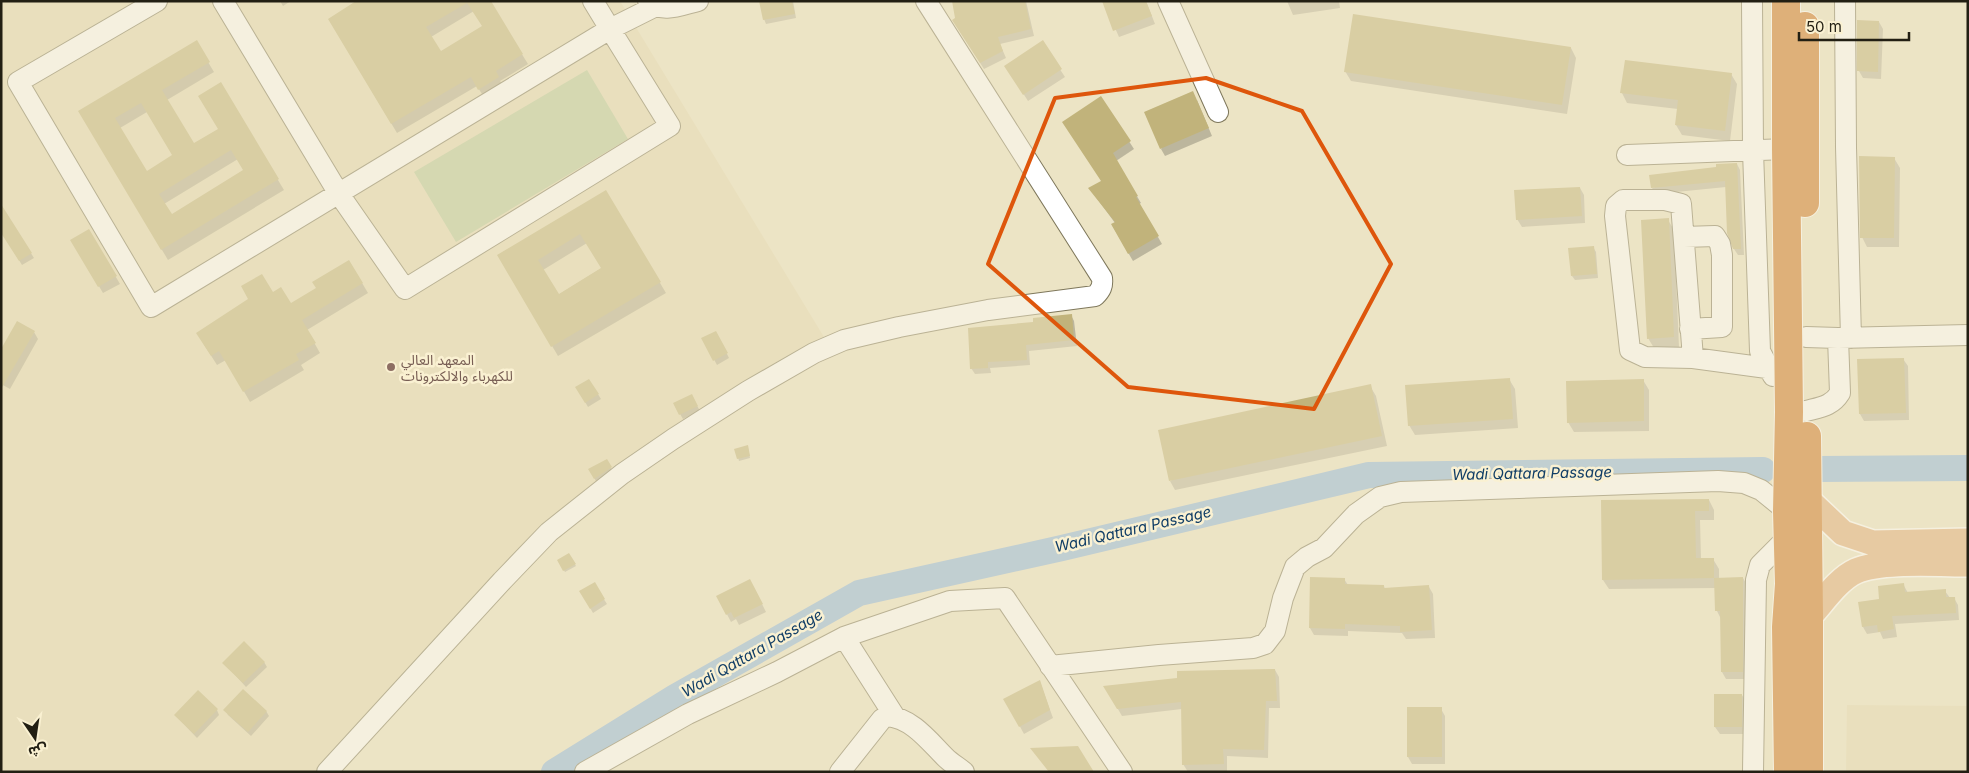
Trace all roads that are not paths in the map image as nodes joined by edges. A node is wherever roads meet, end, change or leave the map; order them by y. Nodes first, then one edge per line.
1 (157, 1) edge
2 (223, 1) edge
3 (593, 1) edge
4 (698, 1) edge
5 (926, 1) edge
6 (1168, 1) edge
7 (1752, 1) edge
8 (1786, 1) edge
9 (1805, 1) edge
10 (1845, 1) edge
11 (651, 4) edge
12 (610, 29) junction
13 (1218, 112) dead end
14 (1786, 149) junction
15 (1753, 151) junction
16 (1627, 155) dead end
17 (339, 194) junction
18 (1684, 237) junction
19 (1690, 329) junction
20 (1968, 335) edge
21 (1806, 337) junction
22 (1845, 338) junction
23 (1692, 358) junction
24 (1767, 368) junction
25 (1798, 412) junction
26 (1794, 516) junction
27 (1968, 542) edge
28 (1874, 554) junction
29 (1968, 564) edge
30 (1798, 622) junction
31 (1755, 625) junction
32 (844, 637) junction
33 (1050, 666) junction
34 (895, 717) junction
35 (327, 772) edge
36 (585, 772) edge
37 (840, 772) edge
38 (964, 772) edge
39 (1122, 772) edge
40 (1753, 772) edge
41 (1788, 772) edge
42 (1809, 772) edge

1 - 17 street
2 - 17 street
3 - 12 street
4 - 11 street
5 - 35 street
6 - 13 street
7 - 15 street
8 - 14 highway
9 - 21 highway
10 - 22 street
11 - 12 street
12 - 17 street
12 - 17 street
14 - 15 street
14 - 25 highway
15 - 16 street
15 - 24 street
18 - 19 street
18 - 19 street
18 - 23 street
19 - 23 street
20 - 22 street
21 - 22 street
21 - 25 highway
22 - 25 street
23 - 24 street
24 - 25 street
25 - 26 highway
26 - 28 main road
26 - 30 highway
26 - 30 highway
26 - 31 street
26 - 33 street
27 - 28 main road
28 - 29 main road
28 - 30 main road
30 - 31 street
30 - 41 highway
30 - 42 highway
31 - 40 street
32 - 33 street
32 - 34 street
32 - 36 street
33 - 39 street
34 - 37 street
34 - 38 street

